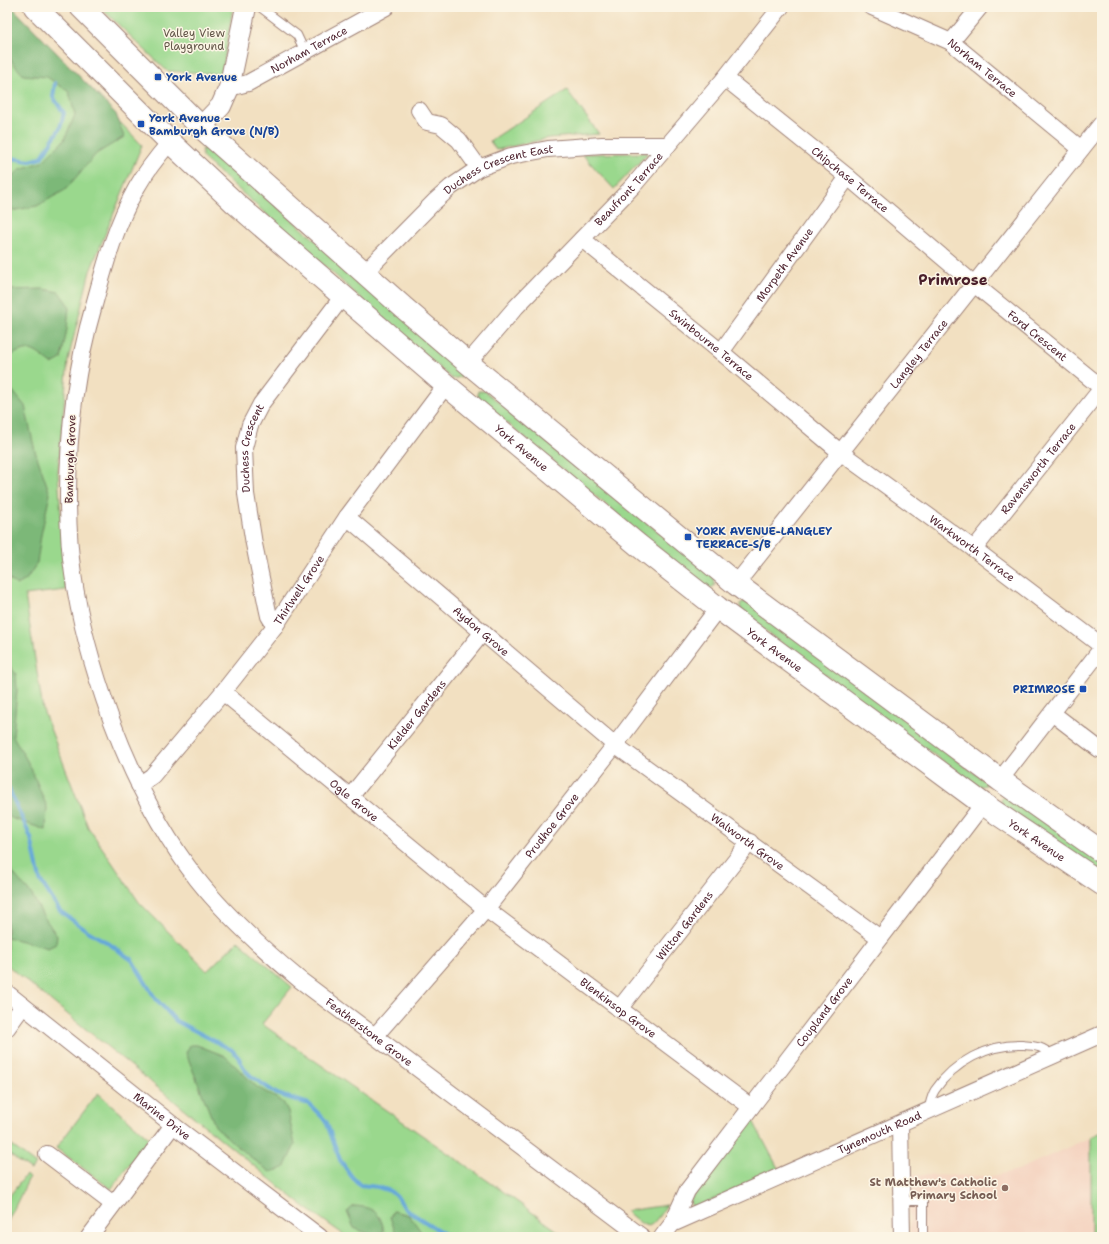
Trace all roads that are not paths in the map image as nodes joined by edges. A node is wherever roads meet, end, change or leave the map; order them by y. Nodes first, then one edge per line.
1 (35, 7) edge
2 (81, 7) edge
3 (246, 7) edge
4 (260, 7) edge
5 (386, 7) edge
6 (781, 7) edge
7 (872, 7) edge
8 (980, 7) edge
9 (951, 42) junction
10 (305, 52) junction
11 (725, 78) junction
12 (229, 88) junction
13 (419, 110) dead end
14 (1102, 123) edge
15 (201, 127) junction
16 (170, 142) junction
17 (668, 145) junction
18 (1082, 149) junction
19 (479, 168) junction
20 (848, 177) junction
21 (582, 239) junction
22 (364, 273) junction
23 (974, 284) junction
24 (343, 296) junction
25 (722, 352) junction
26 (474, 368) junction
27 (1102, 388) edge
28 (454, 391) junction
29 (840, 452) junction
30 (347, 518) junction
31 (974, 549) junction
32 (736, 584) junction
33 (718, 608) junction
34 (275, 626) junction
35 (483, 632) junction
36 (1102, 647) edge
37 (223, 692) junction
38 (1052, 713) junction
39 (615, 745) junction
40 (1102, 750) edge
41 (1000, 780) junction
42 (139, 785) junction
43 (350, 797) junction
44 (983, 804) junction
45 (750, 842) junction
46 (1102, 852) edge
47 (1102, 884) edge
48 (486, 909) junction
49 (880, 938) junction
50 (7, 993) edge
51 (23, 1006) junction
52 (619, 1009) junction
53 (7, 1028) edge
54 (1102, 1034) edge
55 (376, 1036) junction
56 (1053, 1056) junction
57 (751, 1107) junction
58 (928, 1112) junction
59 (900, 1124) junction
60 (173, 1125) junction
61 (47, 1154) dead end
62 (902, 1200) junction
63 (113, 1204) junction
64 (672, 1224) junction
65 (89, 1237) edge
66 (320, 1237) edge
67 (642, 1237) edge
68 (662, 1237) edge
69 (902, 1237) edge
70 (923, 1237) edge

1 - 16 main road, York Avenue
2 - 15 main road
3 - 12 street
4 - 10 lane
5 - 10 street, Norham Terrace
6 - 11 street, Beaufront Terrace
7 - 9 street, Norham Terrace
8 - 9 street
9 - 18 street, Norham Terrace
10 - 12 street, Norham Terrace
11 - 17 street, Beaufront Terrace
11 - 20 street, Chipchase Terrace
12 - 15 street
13 - 19 street
14 - 18 street, Langley Terrace
15 - 16 main road
15 - 22 main road
16 - 24 main road, York Avenue
16 - 42 street, Bamburgh Grove
17 - 19 street, Duchess Crescent East
17 - 21 street, Beaufront Terrace
18 - 23 street, Langley Terrace
19 - 22 street, Duchess Crescent East
20 - 23 street, Chipchase Terrace
20 - 25 street, Morpeth Avenue
21 - 25 street, Swinbourne Terrace
21 - 26 street, Beaufront Terrace
22 - 26 main road
23 - 27 street, Ford Crescent
23 - 29 street, Langley Terrace
24 - 28 main road, York Avenue
24 - 34 street, Duchess Crescent
25 - 29 street, Swinbourne Terrace
26 - 28 main road
26 - 32 main road
27 - 31 street, Ravensworth Terrace
28 - 30 street, Thirlwell Grove
28 - 33 main road, York Avenue
29 - 31 street, Warkworth Terrace
29 - 32 street, Langley Terrace
30 - 34 street, Thirlwell Grove
30 - 35 street, Aydon Grove
31 - 36 street, Warkworth Terrace
32 - 33 main road
32 - 41 main road
33 - 39 street, Prudhoe Grove
33 - 44 main road, York Avenue
34 - 37 street, Thirlwell Grove
35 - 39 street, Aydon Grove
35 - 43 street, Kielder Gardens
36 - 38 street
37 - 42 street, Thirlwell Grove
37 - 43 street, Ogle Grove
38 - 40 street
38 - 41 street
39 - 45 street, Walworth Grove
39 - 48 street, Prudhoe Grove
41 - 44 main road
41 - 46 main road
42 - 55 street, Featherstone Grove
43 - 48 street, Ogle Grove
44 - 47 main road, York Avenue
44 - 49 street, Coupland Grove
45 - 49 street, Walworth Grove
45 - 52 street, Witton Gardens
48 - 52 street, Blenkinsop Grove
48 - 55 street, Prudhoe Grove
49 - 57 street, Coupland Grove
50 - 51 street, Marine Drive
51 - 53 street
51 - 60 street, Marine Drive
52 - 57 street, Blenkinsop Grove
54 - 56 street, Tynemouth Road
55 - 67 street, Featherstone Grove
56 - 58 street, Tynemouth Road
56 - 58 lane
57 - 64 street, Coupland Grove
58 - 59 street, Tynemouth Road
59 - 62 street
59 - 64 street, Tynemouth Road
60 - 63 street
60 - 66 street, Marine Drive
61 - 63 street
62 - 69 street
62 - 70 lane
63 - 65 street
64 - 68 street, Tynemouth Road

